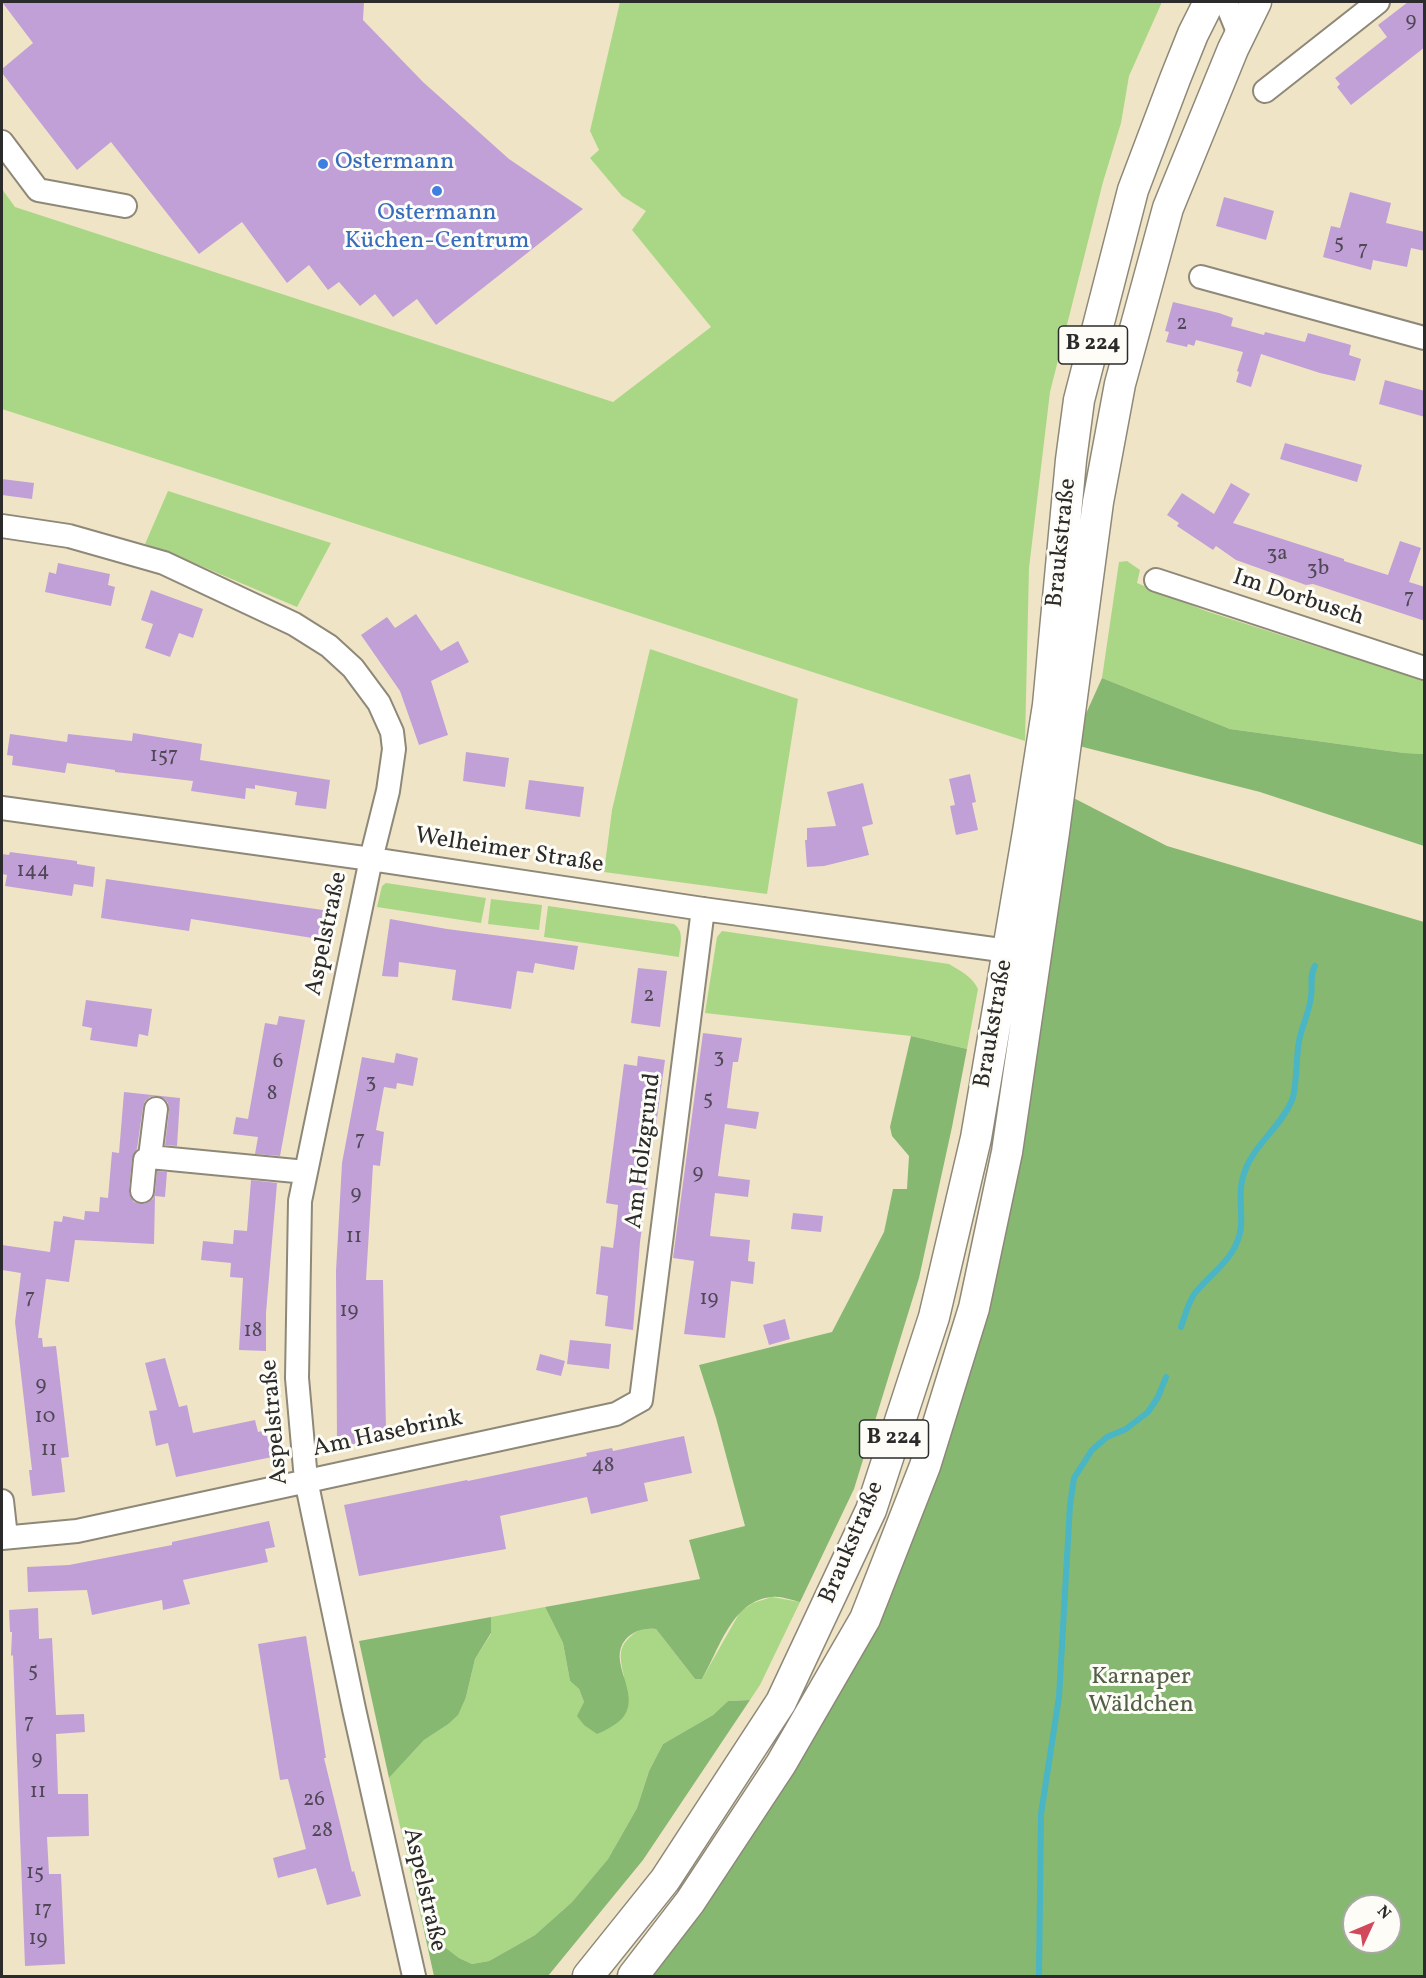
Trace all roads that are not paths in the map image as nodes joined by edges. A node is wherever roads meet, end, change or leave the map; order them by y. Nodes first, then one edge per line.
1 (1189, 2) edge
2 (1209, 2) edge
3 (1226, 2) edge
4 (1257, 2) edge
5 (1378, 2) edge
6 (1193, 34) junction
7 (1239, 34) junction
8 (1265, 91) dead end
9 (2, 142) edge
10 (125, 206) dead end
11 (1201, 277) dead end
12 (1425, 338) edge
13 (2, 526) edge
14 (1156, 580) dead end
15 (1425, 668) edge
16 (2, 808) edge
17 (371, 859) junction
18 (703, 909) junction
19 (1008, 951) junction
20 (156, 1109) dead end
21 (150, 1157) junction
22 (306, 1172) junction
23 (142, 1191) dead end
24 (641, 1400) joint
25 (306, 1480) junction
26 (2, 1501) edge
27 (4, 1537) edge
28 (414, 1977) edge
29 (588, 1977) edge
30 (633, 1977) edge

1 - 6 street
2 - 6 main road, Braukstraße / B 224
3 - 7 street
4 - 7 main road, Braukstraße / B 224
5 - 8 street
6 - 19 main road, Braukstraße / B 224
7 - 30 main road, Braukstraße / B 224
9 - 10 street
11 - 12 street
13 - 17 street, Aspelstraße
14 - 15 street, Im Dorbusch
16 - 17 street, Welheimer Straße
17 - 18 street, Welheimer Straße
17 - 22 street, Aspelstraße
18 - 19 street, Welheimer Straße
18 - 24 street, Am Holzgrund
19 - 29 main road, Braukstraße / B 224
20 - 21 street
21 - 22 street
21 - 23 street
22 - 25 street, Aspelstraße
24 - 25 street, Am Hasebrink
25 - 27 street, Am Hasebrink
25 - 28 street, Aspelstraße
26 - 27 street

